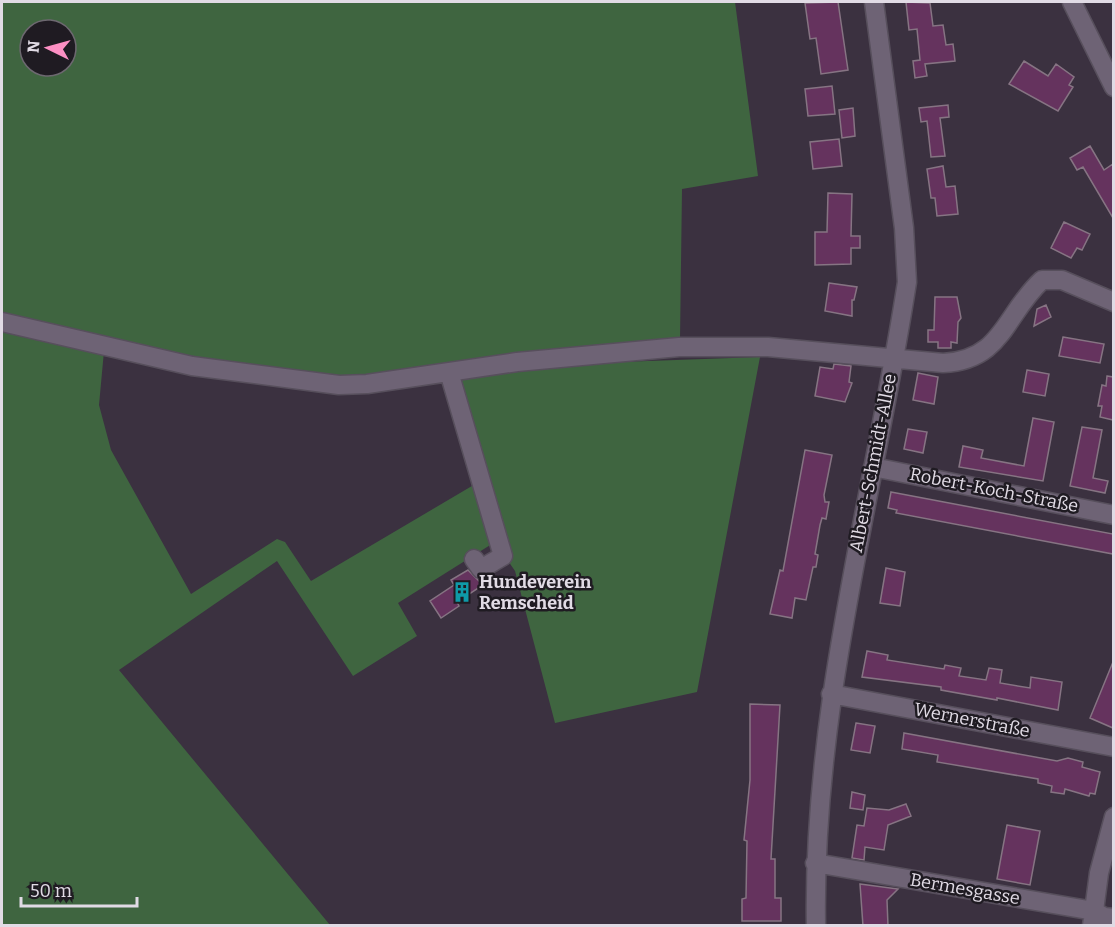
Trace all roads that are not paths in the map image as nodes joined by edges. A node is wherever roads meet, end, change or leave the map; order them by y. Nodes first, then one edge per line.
1 (874, 2) edge
2 (1072, 2) edge
3 (1113, 87) edge
4 (1113, 302) edge
5 (2, 322) edge
6 (892, 358) junction
7 (449, 372) junction
8 (873, 467) junction
9 (1113, 514) edge
10 (474, 559) dead end
11 (831, 694) junction
12 (1113, 747) edge
13 (1113, 817) edge
14 (815, 863) junction
15 (1093, 918) edge
16 (1113, 918) edge
17 (816, 926) edge

1 - 6 street, Albert-Schmidt-Allee
2 - 3 street
4 - 6 street
5 - 7 street
6 - 7 street
6 - 8 street, Albert-Schmidt-Allee
7 - 10 street
8 - 9 street, Robert-Koch-Straße
8 - 11 street, Albert-Schmidt-Allee
11 - 12 street, Wernerstraße
11 - 14 street, Albert-Schmidt-Allee
13 - 15 street
14 - 15 street, Bermesgasse
14 - 17 street, Albert-Schmidt-Allee
15 - 16 street, Bermesgasse

